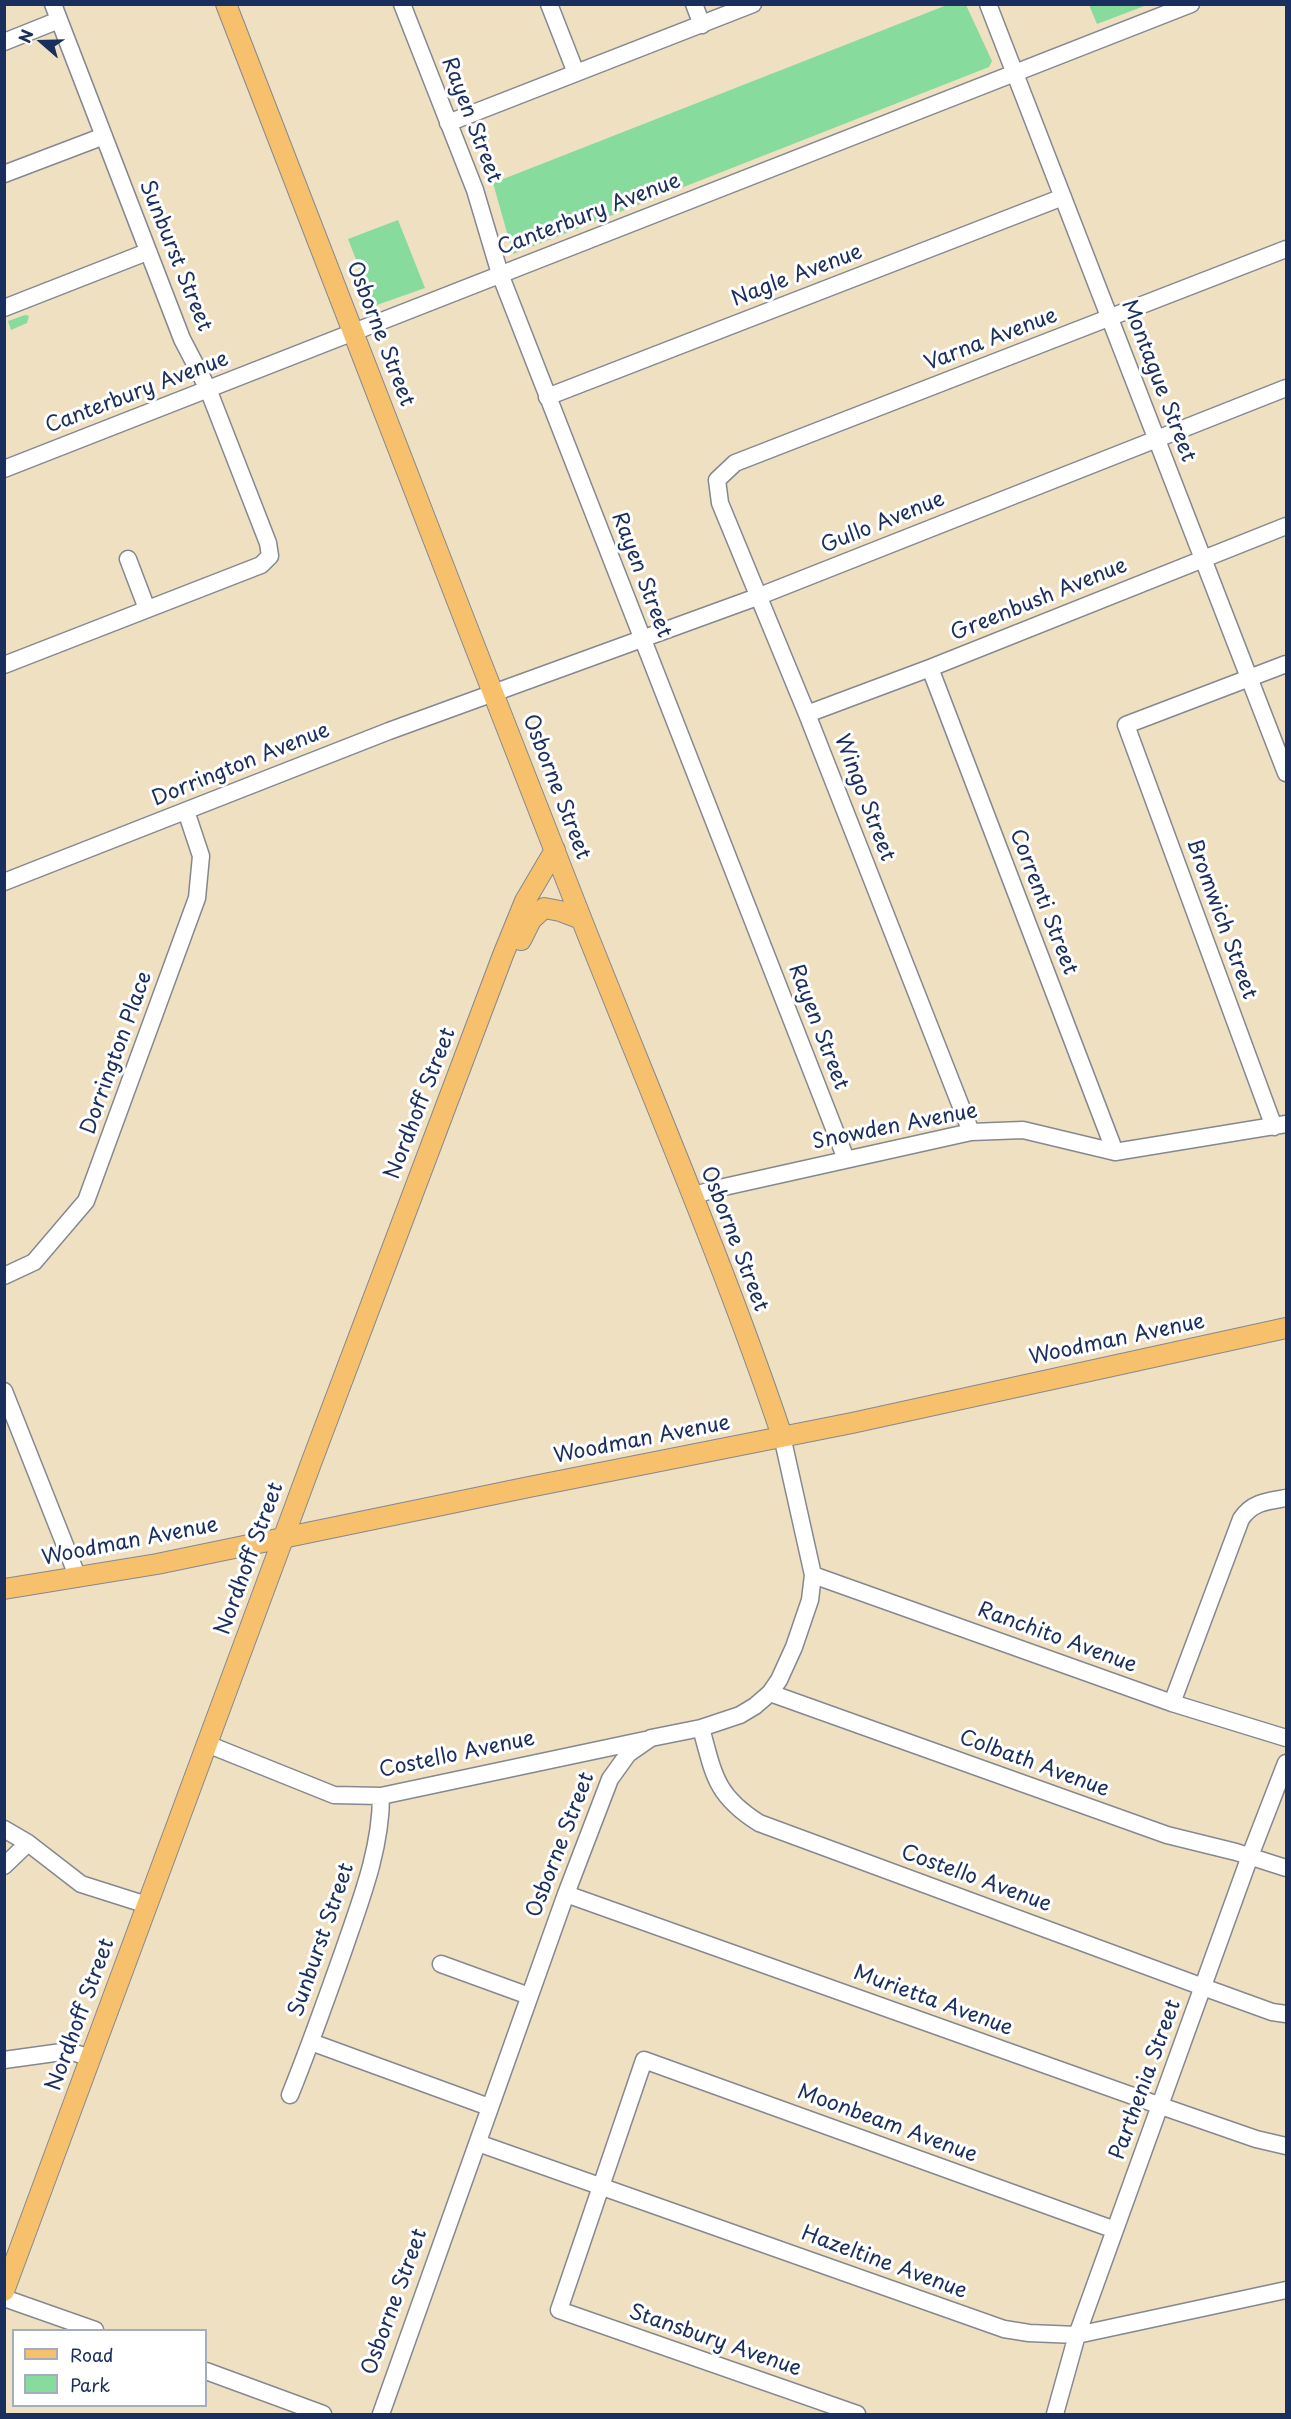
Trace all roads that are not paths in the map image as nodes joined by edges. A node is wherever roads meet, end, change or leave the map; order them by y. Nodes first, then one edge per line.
1 (226, 4) edge
2 (402, 4) edge
3 (549, 4) edge
4 (694, 4) edge
5 (753, 4) edge
6 (988, 4) edge
7 (1191, 4) edge
8 (56, 12) edge
9 (702, 25) junction
10 (4, 42) edge
11 (576, 73) junction
12 (1014, 74) junction
13 (448, 123) junction
14 (104, 136) junction
15 (4, 174) edge
16 (1063, 197) junction
17 (1287, 249) edge
18 (147, 252) junction
19 (500, 274) junction
20 (4, 308) edge
21 (1110, 318) junction
22 (353, 331) junction
23 (1287, 388) edge
24 (208, 389) junction
25 (547, 397) junction
26 (1156, 440) junction
27 (4, 469) edge
28 (717, 480) joint
29 (1287, 526) edge
30 (128, 559) dead end
31 (1202, 559) junction
32 (757, 597) junction
33 (147, 609) junction
34 (642, 640) junction
35 (6, 662) edge
36 (1287, 664) edge
37 (930, 668) junction
38 (1250, 678) junction
39 (494, 692) junction
40 (807, 714) junction
41 (1287, 773) edge
42 (186, 811) junction
43 (555, 850) junction
44 (4, 882) edge
45 (581, 919) junction
46 (503, 955) junction
47 (1280, 1126) edge
48 (971, 1132) junction
49 (1115, 1152) junction
50 (846, 1159) junction
51 (692, 1196) junction
52 (4, 1276) edge
53 (1287, 1328) edge
54 (4, 1391) edge
55 (9, 1417) edge
56 (782, 1436) junction
57 (1287, 1497) edge
58 (284, 1536) junction
59 (813, 1575) junction
60 (78, 1578) junction
61 (4, 1589) edge
62 (770, 1693) junction
63 (1172, 1703) junction
64 (701, 1728) junction
65 (651, 1738) junction
66 (1287, 1738) edge
67 (207, 1744) junction
68 (1287, 1763) edge
69 (381, 1796) junction
70 (4, 1829) edge
71 (28, 1843) junction
72 (1250, 1856) junction
73 (4, 1866) edge
74 (1287, 1868) edge
75 (566, 1894) junction
76 (147, 1905) junction
77 (441, 1964) dead end
78 (1203, 1987) junction
79 (529, 1996) junction
80 (1287, 2014) edge
81 (311, 2042) junction
82 (91, 2058) junction
83 (4, 2060) edge
84 (290, 2095) dead end
85 (1161, 2106) junction
86 (489, 2107) junction
87 (478, 2143) junction
88 (1287, 2146) edge
89 (601, 2186) junction
90 (1115, 2230) junction
91 (1287, 2290) edge
92 (4, 2291) edge
93 (4, 2298) edge
94 (89, 2329) edge
95 (1077, 2335) junction
96 (207, 2371) edge
97 (323, 2415) edge
98 (381, 2415) edge
99 (857, 2415) edge
100 (1055, 2415) edge

1 - 22 main road, Osborne Street
2 - 13 street, Rayen Street
3 - 11 street
4 - 9 street
5 - 9 street
6 - 12 street, Montague Street
7 - 12 street, Canterbury Avenue
8 - 10 street
8 - 14 street, Sunburst Street
9 - 11 street
11 - 13 street
12 - 16 street, Montague Street
12 - 19 street, Canterbury Avenue
13 - 19 street, Rayen Street
14 - 15 street
14 - 18 street, Sunburst Street
16 - 21 street, Montague Street
16 - 25 street, Nagle Avenue
17 - 21 street, Varna Avenue
18 - 20 street
18 - 24 street, Sunburst Street
19 - 22 street, Canterbury Avenue
19 - 25 street, Rayen Street
21 - 26 street, Montague Street
21 - 28 street, Varna Avenue
22 - 24 street, Canterbury Avenue
22 - 39 main road, Osborne Street
23 - 26 street, Gullo Avenue
24 - 27 street, Canterbury Avenue
24 - 33 street, Sunburst Street
25 - 34 street, Rayen Street
26 - 31 street, Montague Street
26 - 32 street, Gullo Avenue
28 - 32 street, Wingo Street
29 - 31 street, Greenbush Avenue
30 - 33 street
31 - 37 street, Greenbush Avenue
31 - 38 street, Montague Street
32 - 34 street, Gullo Avenue
32 - 40 street, Wingo Street
33 - 35 street
34 - 39 street, Gullo Avenue
34 - 50 street, Rayen Street
36 - 38 street
37 - 40 street, Greenbush Avenue
37 - 49 street, Correnti Street
38 - 41 street, Montague Street
38 - 47 street, Bromwich Street
39 - 42 street, Dorrington Avenue
39 - 43 main road, Osborne Street
40 - 48 street, Wingo Street
42 - 44 street, Dorrington Avenue
42 - 52 street, Dorrington Place
43 - 45 main road, Osborne Street
43 - 46 main road, Nordhoff Street
45 - 46 main road
45 - 51 main road, Osborne Street
46 - 58 main road, Nordhoff Street
47 - 49 street, Snowden Avenue
48 - 49 street, Snowden Avenue
48 - 50 street, Snowden Avenue
50 - 51 street, Snowden Avenue
51 - 56 main road, Osborne Street
53 - 56 main road, Woodman Avenue
54 - 55 street
55 - 60 street
56 - 58 main road, Woodman Avenue
56 - 59 street, Osborne Street
57 - 63 street
58 - 60 main road, Woodman Avenue
58 - 67 main road, Nordhoff Street
59 - 62 street, Osborne Street
59 - 63 street, Ranchito Avenue
60 - 61 main road, Woodman Avenue
62 - 64 street, Osborne Street
62 - 72 street, Colbath Avenue
63 - 66 street, Ranchito Avenue
64 - 65 street, Osborne Street
64 - 78 street, Costello Avenue
65 - 69 street, Costello Avenue
65 - 75 street, Osborne Street
67 - 69 street, Costello Avenue
67 - 76 main road, Nordhoff Street
68 - 72 street, Parthenia Street
69 - 81 street, Sunburst Street
70 - 71 street
71 - 73 street
71 - 76 street
72 - 74 street, Colbath Avenue
72 - 78 street, Parthenia Street
75 - 79 street, Osborne Street
75 - 85 street, Murietta Avenue
76 - 82 main road, Nordhoff Street
77 - 79 street
78 - 80 street, Costello Avenue
78 - 85 street, Parthenia Street
79 - 86 street, Osborne Street
81 - 84 street, Sunburst Street
81 - 86 street
82 - 83 street
82 - 92 main road, Nordhoff Street
85 - 88 street, Murietta Avenue
85 - 90 street, Parthenia Street
86 - 87 street, Osborne Street
87 - 89 street, Hazeltine Avenue
87 - 98 street, Osborne Street
89 - 90 street, Moonbeam Avenue
89 - 95 street, Hazeltine Avenue
89 - 99 street, Stansbury Avenue
90 - 95 street, Parthenia Street
91 - 95 street, Hazeltine Avenue
93 - 94 street
95 - 100 street, Parthenia Street
96 - 97 street

